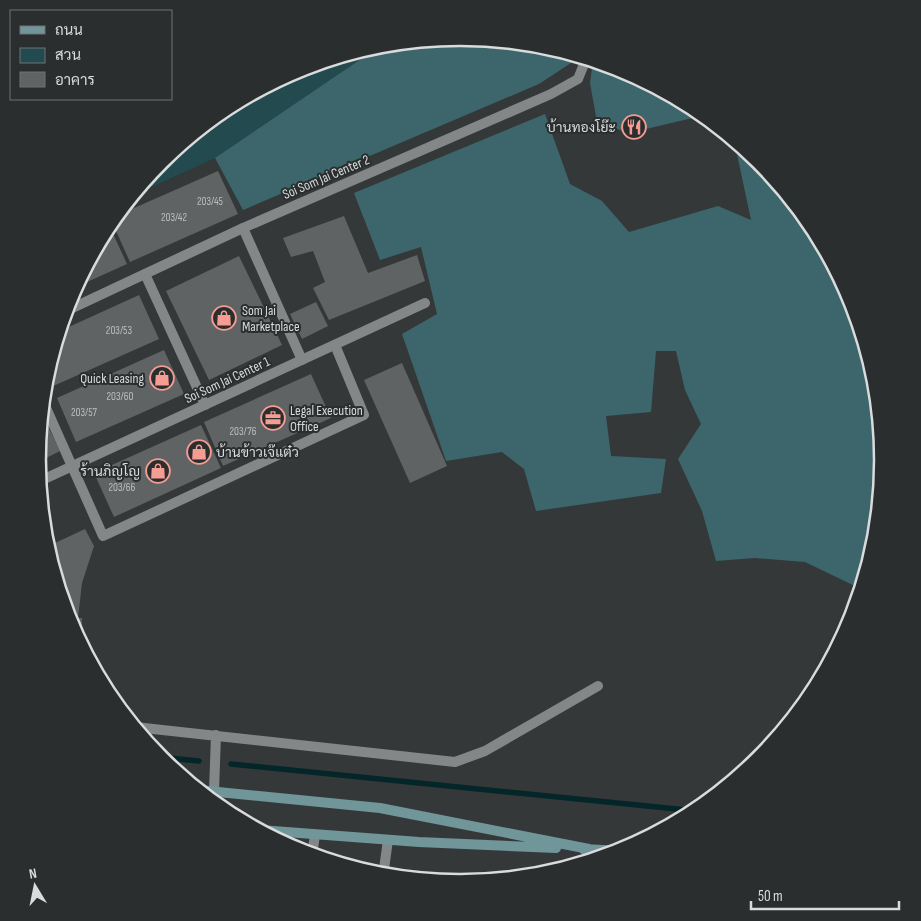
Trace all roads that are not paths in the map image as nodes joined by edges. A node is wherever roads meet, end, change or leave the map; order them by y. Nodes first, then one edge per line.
1 (584, 65) edge
2 (242, 228) junction
3 (146, 274) junction
4 (425, 303) dead end
5 (76, 306) edge
6 (334, 345) junction
7 (302, 360) junction
8 (205, 405) junction
9 (49, 415) edge
10 (71, 466) junction
11 (47, 478) edge
12 (598, 686) dead end
13 (144, 728) edge
14 (216, 736) junction
15 (210, 791) edge
16 (214, 791) junction
17 (275, 831) edge
18 (315, 834) junction
19 (388, 840) junction
20 (313, 847) edge
21 (589, 849) junction
22 (602, 850) edge
23 (385, 868) edge

1 - 2 street, Soi Som Jai Center 2
2 - 3 street, Soi Som Jai Center 2
2 - 7 street
3 - 5 street, Soi Som Jai Center 2
3 - 8 street
4 - 6 street, Soi Som Jai Center 1
6 - 7 street, Soi Som Jai Center 1
6 - 10 street
7 - 8 street, Soi Som Jai Center 1
8 - 10 street, Soi Som Jai Center 1
9 - 10 street
10 - 11 street, Soi Som Jai Center 1
12 - 14 street
13 - 14 street
14 - 16 street
15 - 16 main road
16 - 21 main road
17 - 18 main road
18 - 19 main road
18 - 20 street
19 - 21 main road
19 - 23 street
21 - 22 main road

